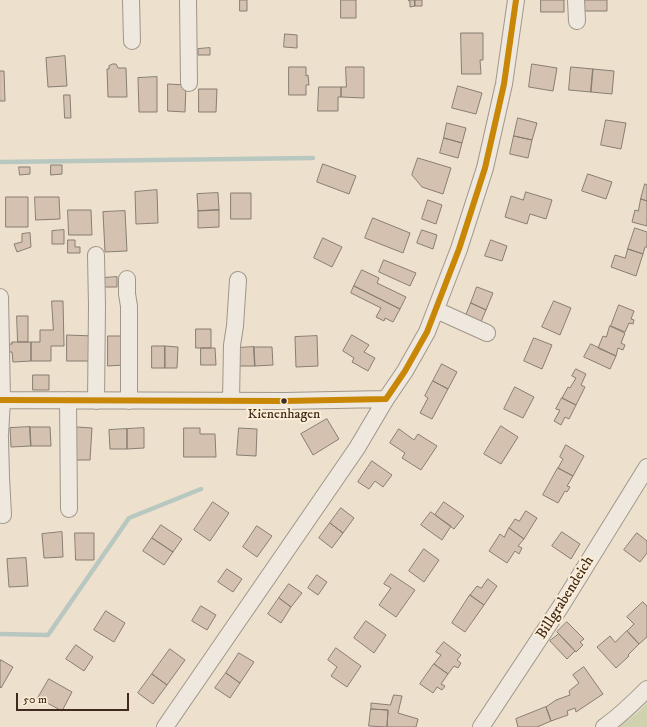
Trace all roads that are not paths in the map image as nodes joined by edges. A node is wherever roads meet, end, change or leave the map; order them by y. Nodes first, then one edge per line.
1 (131, 0) edge
2 (188, 0) edge
3 (516, 0) edge
4 (576, 0) edge
5 (577, 21) dead end
6 (132, 41) dead end
7 (189, 83) dead end
8 (96, 255) dead end
9 (127, 279) dead end
10 (238, 280) dead end
11 (0, 297) edge
12 (436, 310) junction
13 (488, 333) dead end
14 (386, 399) junction
15 (1, 400) edge
16 (68, 400) junction
17 (96, 401) junction
18 (129, 401) junction
19 (231, 401) junction
20 (0, 436) edge
21 (647, 467) edge
22 (69, 509) dead end
23 (3, 515) dead end
24 (647, 689) edge
25 (166, 727) edge
26 (481, 727) edge
27 (604, 727) edge

1 - 6 street
2 - 7 street
3 - 12 street
4 - 5 street
8 - 17 street
9 - 18 street
10 - 19 street
11 - 15 street
12 - 13 street
12 - 14 street
14 - 19 street
14 - 25 street
15 - 16 street
15 - 20 street
16 - 17 street
16 - 22 street
17 - 18 street
18 - 19 street
20 - 23 street
21 - 26 street, Billgrabendeich
24 - 27 street

